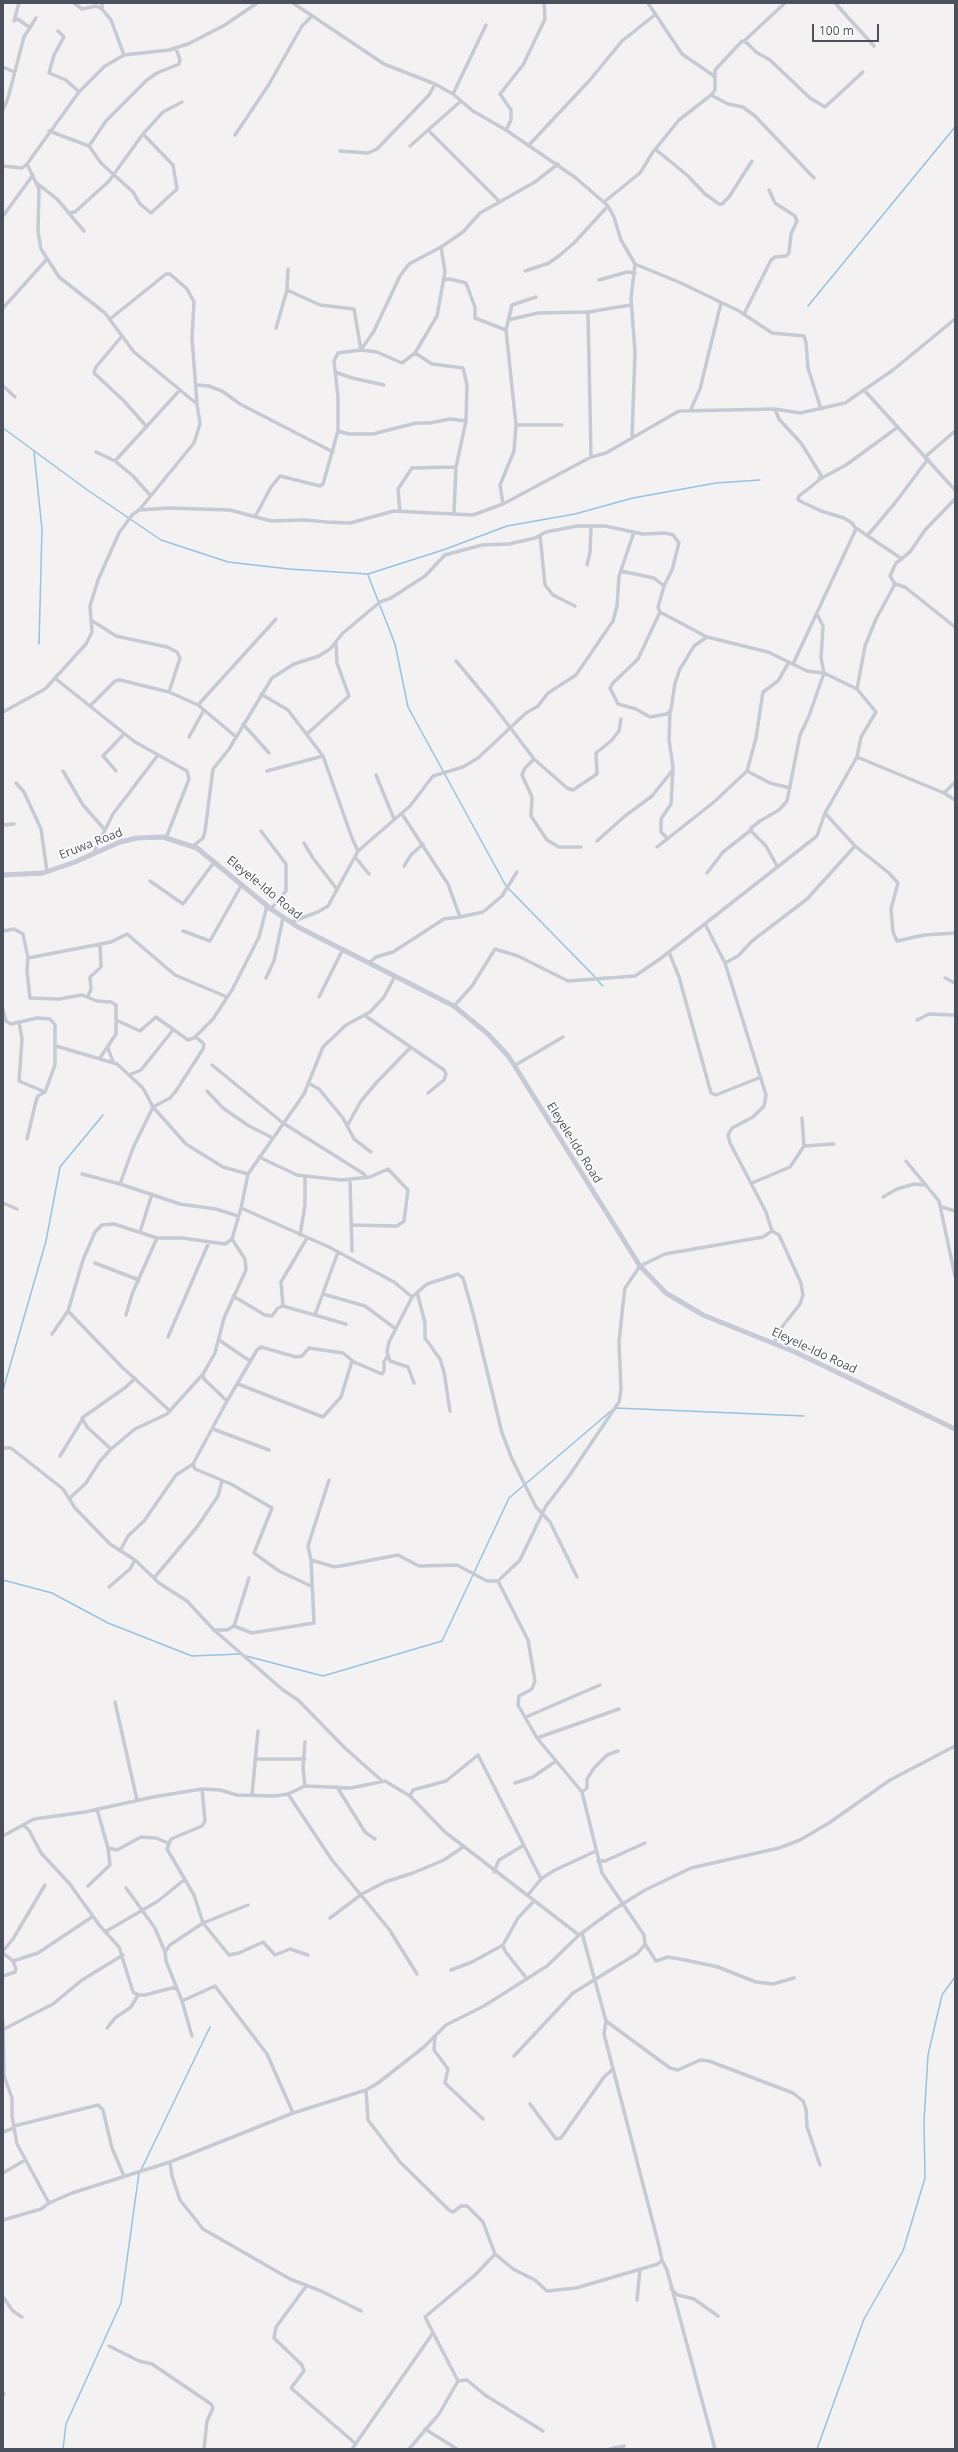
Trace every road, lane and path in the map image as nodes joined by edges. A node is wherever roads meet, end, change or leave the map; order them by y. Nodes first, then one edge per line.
1 (18, 3) edge
2 (74, 3) edge
3 (103, 3) edge
4 (257, 3) edge
5 (292, 3) edge
6 (544, 3) edge
7 (648, 3) edge
8 (785, 3) edge
9 (835, 3) edge
10 (102, 9) junction
11 (656, 14) junction
12 (312, 16) junction
13 (36, 18) dead end
14 (486, 25) dead end
15 (30, 28) junction
16 (58, 31) dead end
17 (744, 41) junction
18 (874, 46) dead end
19 (176, 48) junction
20 (124, 54) junction
21 (3, 67) edge
22 (14, 72) junction
23 (863, 72) dead end
24 (714, 76) junction
25 (435, 84) junction
26 (79, 92) junction
27 (453, 94) junction
28 (712, 95) junction
29 (461, 100) junction
30 (182, 102) dead end
31 (3, 110) edge
32 (428, 130) junction
33 (506, 130) junction
34 (49, 131) junction
35 (144, 134) junction
36 (235, 136) dead end
37 (89, 146) junction
38 (410, 146) dead end
39 (529, 146) junction
40 (655, 149) junction
41 (340, 151) dead end
42 (752, 161) dead end
43 (27, 164) junction
44 (558, 164) junction
45 (3, 166) edge
46 (33, 175) junction
47 (114, 176) junction
48 (814, 178) dead end
49 (38, 184) junction
50 (769, 190) dead end
51 (499, 201) junction
52 (604, 202) junction
53 (608, 206) junction
54 (68, 213) junction
55 (3, 216) edge
56 (84, 231) dead end
57 (441, 247) junction
58 (46, 259) junction
59 (635, 264) junction
60 (288, 269) dead end
61 (525, 271) dead end
62 (635, 273) junction
63 (443, 280) junction
64 (599, 280) dead end
65 (287, 290) junction
66 (536, 297) dead end
67 (721, 303) junction
68 (631, 306) junction
69 (3, 308) edge
70 (588, 312) junction
71 (744, 314) junction
72 (110, 319) junction
73 (955, 319) edge
74 (508, 320) junction
75 (276, 328) dead end
76 (506, 330) junction
77 (122, 336) junction
78 (361, 350) junction
79 (415, 353) junction
80 (335, 372) junction
81 (196, 385) junction
82 (384, 385) dead end
83 (3, 386) edge
84 (864, 390) junction
85 (179, 391) junction
86 (15, 397) dead end
87 (197, 404) junction
88 (691, 409) junction
89 (775, 409) junction
90 (821, 409) junction
91 (466, 421) junction
92 (516, 425) junction
93 (562, 425) dead end
94 (898, 426) junction
95 (147, 427) junction
96 (338, 431) junction
97 (955, 431) edge
98 (632, 438) junction
99 (96, 452) dead end
100 (333, 452) junction
101 (591, 457) junction
102 (926, 458) junction
103 (116, 461) junction
104 (456, 467) junction
105 (820, 479) junction
106 (955, 490) edge
107 (150, 495) junction
108 (955, 498) edge
109 (503, 504) junction
110 (139, 510) junction
111 (400, 511) junction
112 (454, 513) junction
113 (255, 516) junction
114 (591, 526) junction
115 (856, 528) junction
116 (634, 532) junction
117 (540, 535) junction
118 (867, 536) junction
119 (902, 559) junction
120 (587, 565) dead end
121 (621, 571) junction
122 (895, 584) junction
123 (664, 586) junction
124 (575, 606) dead end
125 (660, 612) junction
126 (817, 614) junction
127 (276, 619) dead end
128 (91, 620) junction
129 (955, 627) edge
130 (707, 637) junction
131 (336, 643) junction
132 (456, 661) dead end
133 (791, 663) junction
134 (824, 673) junction
135 (56, 679) junction
136 (857, 689) junction
137 (169, 692) junction
138 (261, 694) junction
139 (198, 705) junction
140 (90, 706) junction
141 (204, 710) junction
142 (3, 712) edge
143 (670, 712) junction
144 (621, 719) dead end
145 (243, 724) junction
146 (510, 730) junction
147 (124, 734) junction
148 (307, 734) junction
149 (235, 736) junction
150 (188, 738) dead end
151 (269, 752) dead end
152 (158, 755) junction
153 (323, 756) junction
154 (857, 757) junction
155 (534, 759) junction
156 (672, 770) junction
157 (63, 771) dead end
158 (116, 771) dead end
159 (267, 771) dead end
160 (748, 771) junction
161 (376, 775) dead end
162 (955, 782) edge
163 (16, 783) dead end
164 (790, 788) junction
165 (944, 793) junction
166 (955, 800) edge
167 (825, 813) junction
168 (402, 814) junction
169 (394, 820) junction
170 (14, 824) dead end
171 (3, 825) edge
172 (105, 830) junction
173 (261, 830) dead end
174 (751, 830) junction
175 (166, 838) junction
176 (668, 839) junction
177 (597, 841) dead end
178 (304, 843) dead end
179 (187, 844) joint
180 (423, 844) junction
181 (193, 846) junction
182 (855, 846) junction
183 (581, 847) dead end
184 (657, 847) dead end
185 (358, 851) junction
186 (93, 854) junction
187 (355, 857) junction
188 (215, 861) junction
189 (404, 866) dead end
190 (777, 866) junction
191 (47, 872) junction
192 (517, 872) dead end
193 (707, 873) dead end
194 (369, 874) dead end
195 (3, 875) edge
196 (150, 881) dead end
197 (242, 884) junction
198 (336, 888) junction
199 (269, 907) junction
200 (460, 917) junction
201 (283, 918) junction
202 (290, 922) junction
203 (704, 924) junction
204 (3, 931) edge
205 (183, 931) dead end
206 (955, 933) edge
207 (100, 945) junction
208 (343, 949) junction
209 (669, 952) junction
210 (28, 958) junction
211 (369, 963) junction
212 (725, 963) junction
213 (395, 976) junction
214 (266, 978) dead end
215 (945, 978) dead end
216 (955, 983) edge
217 (88, 996) junction
218 (227, 997) junction
219 (319, 997) dead end
220 (454, 1006) junction
221 (3, 1012) edge
222 (364, 1015) junction
223 (955, 1015) edge
224 (116, 1020) junction
225 (917, 1020) dead end
226 (20, 1022) junction
227 (173, 1030) junction
228 (196, 1037) junction
229 (563, 1037) dead end
230 (56, 1046) junction
231 (411, 1047) junction
232 (108, 1048) junction
233 (100, 1058) junction
234 (113, 1062) junction
235 (212, 1065) dead end
236 (514, 1066) junction
237 (129, 1075) junction
238 (761, 1076) junction
239 (308, 1083) junction
240 (45, 1092) junction
241 (207, 1092) dead end
242 (428, 1092) dead end
243 (153, 1107) junction
244 (802, 1118) dead end
245 (283, 1123) junction
246 (347, 1126) junction
247 (273, 1138) junction
248 (27, 1139) dead end
249 (834, 1144) dead end
250 (804, 1146) junction
251 (371, 1152) dead end
252 (259, 1157) junction
253 (906, 1161) dead end
254 (82, 1174) dead end
255 (248, 1174) junction
256 (305, 1176) junction
257 (366, 1178) junction
258 (350, 1180) junction
259 (752, 1183) junction
260 (120, 1184) junction
261 (927, 1185) junction
262 (152, 1194) junction
263 (883, 1197) dead end
264 (3, 1203) edge
265 (942, 1207) junction
266 (241, 1208) junction
267 (17, 1209) dead end
268 (955, 1211) edge
269 (238, 1216) junction
270 (351, 1224) junction
271 (772, 1231) junction
272 (140, 1232) junction
273 (300, 1235) junction
274 (157, 1238) junction
275 (307, 1238) junction
276 (232, 1239) junction
277 (209, 1242) junction
278 (352, 1251) dead end
279 (338, 1252) junction
280 (95, 1263) dead end
281 (640, 1266) junction
282 (955, 1276) edge
283 (139, 1280) junction
284 (417, 1292) junction
285 (323, 1294) junction
286 (233, 1296) junction
287 (412, 1297) junction
288 (283, 1306) junction
289 (68, 1311) junction
290 (126, 1315) dead end
291 (315, 1315) junction
292 (346, 1324) dead end
293 (396, 1330) junction
294 (52, 1334) dead end
295 (168, 1337) dead end
296 (219, 1340) junction
297 (774, 1343) junction
298 (388, 1355) junction
299 (250, 1361) junction
300 (352, 1361) junction
301 (203, 1374) junction
302 (135, 1378) junction
303 (414, 1383) dead end
304 (238, 1384) junction
305 (227, 1401) junction
306 (170, 1411) junction
307 (450, 1411) dead end
308 (82, 1420) junction
309 (213, 1429) junction
310 (955, 1429) edge
311 (3, 1448) edge
312 (111, 1449) junction
313 (269, 1450) dead end
314 (60, 1456) dead end
315 (193, 1464) junction
316 (329, 1480) dead end
317 (222, 1481) junction
318 (70, 1498) junction
319 (543, 1512) junction
320 (120, 1551) junction
321 (135, 1560) junction
322 (312, 1560) junction
323 (577, 1577) dead end
324 (154, 1578) junction
325 (249, 1578) dead end
326 (498, 1580) junction
327 (311, 1586) junction
328 (109, 1587) dead end
329 (234, 1626) junction
330 (214, 1630) junction
331 (600, 1685) dead end
332 (115, 1702) dead end
333 (619, 1709) dead end
334 (526, 1717) junction
335 (258, 1731) dead end
336 (537, 1738) junction
337 (305, 1742) dead end
338 (955, 1746) edge
339 (618, 1751) dead end
340 (255, 1759) junction
341 (305, 1759) junction
342 (556, 1761) junction
343 (382, 1780) junction
344 (515, 1783) dead end
345 (305, 1786) junction
346 (337, 1787) junction
347 (202, 1789) junction
348 (582, 1792) junction
349 (288, 1794) junction
350 (252, 1795) junction
351 (410, 1796) junction
352 (137, 1800) junction
353 (97, 1809) junction
354 (23, 1825) junction
355 (3, 1836) edge
356 (375, 1839) dead end
357 (645, 1843) dead end
358 (168, 1844) junction
359 (524, 1845) junction
360 (463, 1847) junction
361 (108, 1848) junction
362 (596, 1851) junction
363 (598, 1861) junction
364 (494, 1872) junction
365 (541, 1879) junction
366 (184, 1880) junction
367 (45, 1885) dead end
368 (88, 1886) dead end
369 (126, 1888) dead end
370 (362, 1894) junction
371 (528, 1895) junction
372 (534, 1901) junction
373 (623, 1903) junction
374 (248, 1905) dead end
375 (142, 1910) junction
376 (92, 1917) junction
377 (330, 1918) dead end
378 (203, 1923) junction
379 (105, 1932) junction
380 (581, 1934) junction
381 (645, 1944) junction
382 (503, 1945) junction
383 (3, 1952) edge
384 (165, 1952) junction
385 (123, 1955) junction
386 (308, 1955) dead end
387 (13, 1961) junction
388 (451, 1970) dead end
389 (417, 1974) dead end
390 (3, 1976) edge
391 (794, 1978) dead end
392 (527, 1979) junction
393 (595, 1981) junction
394 (176, 1987) junction
395 (138, 1996) junction
396 (182, 2001) junction
397 (3, 2021) edge
398 (606, 2021) junction
399 (4, 2027) edge
400 (107, 2028) dead end
401 (192, 2036) dead end
402 (435, 2037) junction
403 (514, 2056) dead end
404 (613, 2069) junction
405 (278, 2081) dead end
406 (366, 2090) junction
407 (530, 2104) dead end
408 (293, 2113) junction
409 (483, 2119) dead end
410 (14, 2127) junction
411 (3, 2132) edge
412 (25, 2160) junction
413 (170, 2162) junction
414 (820, 2165) dead end
415 (3, 2173) edge
416 (124, 2176) junction
417 (49, 2202) junction
418 (3, 2220) edge
419 (495, 2254) junction
420 (662, 2260) junction
421 (640, 2269) junction
422 (307, 2285) junction
423 (671, 2289) junction
424 (3, 2296) edge
425 (637, 2300) dead end
426 (361, 2311) dead end
427 (718, 2316) dead end
428 (22, 2317) dead end
429 (433, 2333) junction
430 (109, 2346) dead end
431 (458, 2381) junction
432 (425, 2429) junction
433 (543, 2431) dead end
434 (356, 2444) junction
435 (624, 2446) dead end
436 (204, 2449) edge
437 (352, 2449) edge
438 (409, 2449) edge
439 (457, 2449) edge
440 (610, 2449) edge
441 (715, 2449) edge

1 - 15 street
2 - 10 street
3 - 10 street
4 - 19 street
5 - 12 street
6 - 33 street
7 - 11 street
8 - 17 street
9 - 18 street
10 - 20 street
11 - 24 street
11 - 39 street
12 - 25 street
12 - 36 street
13 - 15 street
14 - 27 street
15 - 22 street
16 - 26 street
17 - 23 street
17 - 24 street
19 - 20 street
19 - 37 street
20 - 26 street
21 - 22 street
22 - 31 street
24 - 28 street
25 - 27 street
25 - 41 street
26 - 34 street
27 - 29 street
28 - 40 street
28 - 48 street
29 - 32 street
29 - 33 street
30 - 35 street
32 - 38 street
32 - 51 street
33 - 39 street
34 - 37 street
34 - 43 street
35 - 47 street
35 - 47 street
37 - 47 street
39 - 44 street
40 - 42 street
40 - 52 street
43 - 45 street
43 - 46 street
44 - 51 street
44 - 52 street
46 - 49 street
46 - 55 street
47 - 54 street
49 - 54 street
49 - 58 street
50 - 71 street
51 - 57 street
52 - 53 street
53 - 59 street
53 - 61 street
54 - 56 street
57 - 63 street
57 - 78 street
58 - 69 street
58 - 72 street
59 - 62 street
59 - 67 street
60 - 65 street
62 - 64 street
62 - 68 street
63 - 76 street
63 - 79 street
65 - 75 street
65 - 78 street
66 - 74 street
67 - 71 street
67 - 88 street
68 - 70 street
68 - 98 street
70 - 74 street
70 - 101 street
71 - 90 street
72 - 77 street
72 - 81 street
73 - 84 street
74 - 76 street
76 - 92 street
77 - 85 street
77 - 95 street
78 - 79 street
78 - 80 street
79 - 91 street
80 - 82 street
80 - 96 street
81 - 87 street
81 - 100 street
83 - 86 street
84 - 90 street
84 - 94 street
85 - 87 street
85 - 95 street
87 - 107 street
88 - 89 street
88 - 98 street
89 - 90 street
89 - 105 street
91 - 96 street
91 - 104 street
92 - 93 street
92 - 109 street
94 - 102 street
94 - 105 street
95 - 103 street
96 - 100 street
97 - 102 street
98 - 101 street
99 - 103 street
100 - 113 street
101 - 109 street
102 - 106 street
102 - 118 street
103 - 107 street
104 - 111 street
104 - 112 street
105 - 115 street
107 - 110 street
108 - 119 street
109 - 112 street
110 - 113 street
110 - 128 street
111 - 112 street
111 - 113 street
114 - 116 street
114 - 117 street
114 - 120 street
115 - 118 street
115 - 126 street
116 - 121 street
116 - 123 street
117 - 124 street
117 - 131 street
118 - 119 street
119 - 122 street
121 - 123 street
121 - 146 street
122 - 129 street
122 - 136 street
123 - 125 street
125 - 130 street
125 - 143 street
126 - 133 street
126 - 134 street
127 - 139 street
128 - 135 street
128 - 137 street
130 - 133 street
130 - 143 street
131 - 138 street
131 - 148 street
132 - 146 street
133 - 134 street
133 - 160 street
134 - 136 street
134 - 164 street
135 - 140 street
135 - 142 street
136 - 154 street
137 - 139 street
137 - 140 street
138 - 145 street
138 - 148 street
139 - 141 street
140 - 147 street
141 - 149 street
141 - 150 street
143 - 156 street
144 - 155 street
145 - 149 street
145 - 151 street
146 - 155 street
146 - 168 street
147 - 152 street
147 - 158 street
148 - 153 street
149 - 181 street
152 - 172 street
152 - 175 street
153 - 159 street
153 - 185 street
154 - 165 street
154 - 167 street
155 - 183 street
156 - 176 street
156 - 177 street
157 - 172 street
160 - 164 street
160 - 176 street
161 - 169 street
162 - 165 street
163 - 191 street
164 - 174 street
165 - 166 street
167 - 182 street
167 - 190 street
168 - 169 street
168 - 180 street
169 - 185 street
170 - 171 street
172 - 186 street
173 - 199 street
174 - 190 street
174 - 193 street
175 - 179 main road, Eruwa Road
175 - 186 main road, Eruwa Road
176 - 184 street
178 - 198 street
179 - 181 main road, Eleyele-Ido Road
180 - 189 street
180 - 200 street
181 - 188 main road, Eleyele-Ido Road
182 - 206 street
182 - 212 street
185 - 187 street
186 - 191 main road, Eruwa Road
187 - 194 street
187 - 198 street
188 - 196 street
188 - 197 main road, Eleyele-Ido Road
190 - 203 street
191 - 195 main road, Eruwa Road
192 - 200 street
197 - 199 main road, Eleyele-Ido Road
197 - 205 street
198 - 202 street
199 - 201 main road, Eleyele-Ido Road
199 - 218 street
200 - 211 street
201 - 202 main road, Eleyele-Ido Road
201 - 214 street
202 - 208 main road, Eleyele-Ido Road
203 - 209 street
203 - 212 street
204 - 210 street
207 - 210 street
207 - 217 street
207 - 218 street
208 - 211 main road, Eleyele-Ido Road
208 - 219 street
209 - 220 street
209 - 238 street
210 - 217 street
211 - 213 main road, Eleyele-Ido Road
212 - 238 street
213 - 220 main road, Eleyele-Ido Road
213 - 222 street
215 - 216 street
217 - 224 street
218 - 228 street
220 - 236 main road, Eleyele-Ido Road
221 - 226 street
222 - 231 street
222 - 239 street
223 - 225 street
224 - 227 street
224 - 232 street
226 - 230 street
226 - 240 street
227 - 228 street
227 - 237 street
228 - 243 street
229 - 236 street
230 - 233 street
230 - 240 street
231 - 242 street
231 - 246 street
232 - 233 street
232 - 234 street
233 - 234 street
234 - 237 street
235 - 245 street
236 - 281 main road, Eleyele-Ido Road
237 - 243 street
238 - 259 street
239 - 245 street
239 - 246 street
240 - 248 street
241 - 247 street
243 - 255 street
243 - 260 street
244 - 250 street
245 - 247 street
245 - 257 street
246 - 251 street
247 - 252 street
249 - 250 street
250 - 259 street
252 - 255 street
252 - 256 street
253 - 261 street
254 - 260 street
255 - 266 street
256 - 258 street
256 - 273 street
257 - 258 street
257 - 270 street
258 - 270 street
259 - 271 street
260 - 262 street
261 - 263 street
261 - 265 street
262 - 269 street
262 - 272 street
264 - 267 street
265 - 268 street
265 - 282 street
266 - 269 street
266 - 273 street
269 - 276 street
270 - 278 street
271 - 281 street
271 - 297 street
272 - 274 street
272 - 289 street
273 - 275 street
274 - 277 street
274 - 283 street
275 - 279 street
275 - 288 street
276 - 277 street
276 - 286 street
277 - 295 street
279 - 285 street
279 - 287 street
280 - 283 street
281 - 297 main road, Eleyele-Ido Road
281 - 319 street
283 - 290 street
284 - 287 street
284 - 307 street
284 - 319 street
285 - 291 street
285 - 293 street
286 - 288 street
286 - 296 street
287 - 293 street
288 - 291 street
289 - 294 street
289 - 302 street
291 - 292 street
293 - 298 street
296 - 299 street
296 - 301 street
297 - 310 main road, Eleyele-Ido Road
298 - 300 street
298 - 303 street
299 - 300 street
299 - 304 street
300 - 304 street
301 - 305 street
301 - 306 street
302 - 306 street
302 - 308 street
304 - 305 street
305 - 309 street
306 - 312 street
308 - 312 street
308 - 314 street
309 - 313 street
309 - 315 street
311 - 318 street
312 - 318 street
315 - 317 street
315 - 320 street
316 - 322 street
317 - 324 street
317 - 327 street
318 - 320 street
319 - 323 street
319 - 326 street
320 - 321 street
321 - 324 street
321 - 328 street
322 - 326 street
322 - 327 street
324 - 330 street
325 - 329 street
326 - 334 street
327 - 329 street
329 - 330 street
330 - 343 street
331 - 334 street
332 - 352 street
333 - 336 street
334 - 336 street
335 - 340 street
336 - 342 street
337 - 341 street
338 - 373 street
339 - 348 street
340 - 341 street
340 - 350 street
341 - 345 street
342 - 344 street
342 - 348 street
343 - 346 street
343 - 351 street
345 - 346 street
345 - 349 street
346 - 356 street
347 - 350 street
347 - 352 street
347 - 358 street
348 - 362 street
349 - 350 street
349 - 370 street
351 - 359 street
351 - 360 street
352 - 353 street
353 - 354 street
353 - 361 street
354 - 355 street
354 - 376 street
357 - 363 street
358 - 361 street
358 - 366 street
359 - 364 street
359 - 365 street
360 - 364 street
360 - 370 street
361 - 368 street
362 - 363 street
362 - 365 street
363 - 373 street
364 - 371 street
365 - 371 street
366 - 375 street
366 - 378 street
367 - 383 street
369 - 375 street
370 - 377 street
370 - 389 street
371 - 372 street
372 - 380 street
372 - 382 street
373 - 380 street
373 - 381 street
374 - 378 street
375 - 379 street
375 - 384 street
376 - 379 street
376 - 387 street
378 - 384 street
378 - 386 street
379 - 385 street
380 - 392 street
380 - 393 street
381 - 391 street
381 - 393 street
382 - 388 street
382 - 392 street
383 - 387 street
384 - 394 street
385 - 395 street
385 - 399 street
387 - 390 street
392 - 402 street
393 - 398 street
393 - 403 street
394 - 395 street
394 - 396 street
395 - 400 street
396 - 401 street
396 - 408 street
397 - 399 street
398 - 404 street
398 - 414 street
399 - 410 street
402 - 406 street
402 - 409 street
404 - 407 street
404 - 420 street
405 - 408 street
406 - 408 street
406 - 419 street
408 - 413 street
410 - 411 street
410 - 412 street
410 - 416 street
412 - 415 street
412 - 417 street
413 - 416 street
413 - 422 street
416 - 417 street
417 - 418 street
419 - 421 street
419 - 429 street
420 - 421 street
420 - 423 street
421 - 425 street
422 - 426 street
422 - 434 street
423 - 427 street
423 - 441 street
424 - 428 street
429 - 431 street
429 - 434 street
430 - 436 street
431 - 432 street
431 - 433 street
432 - 438 street
432 - 439 street
434 - 437 street
435 - 440 street

